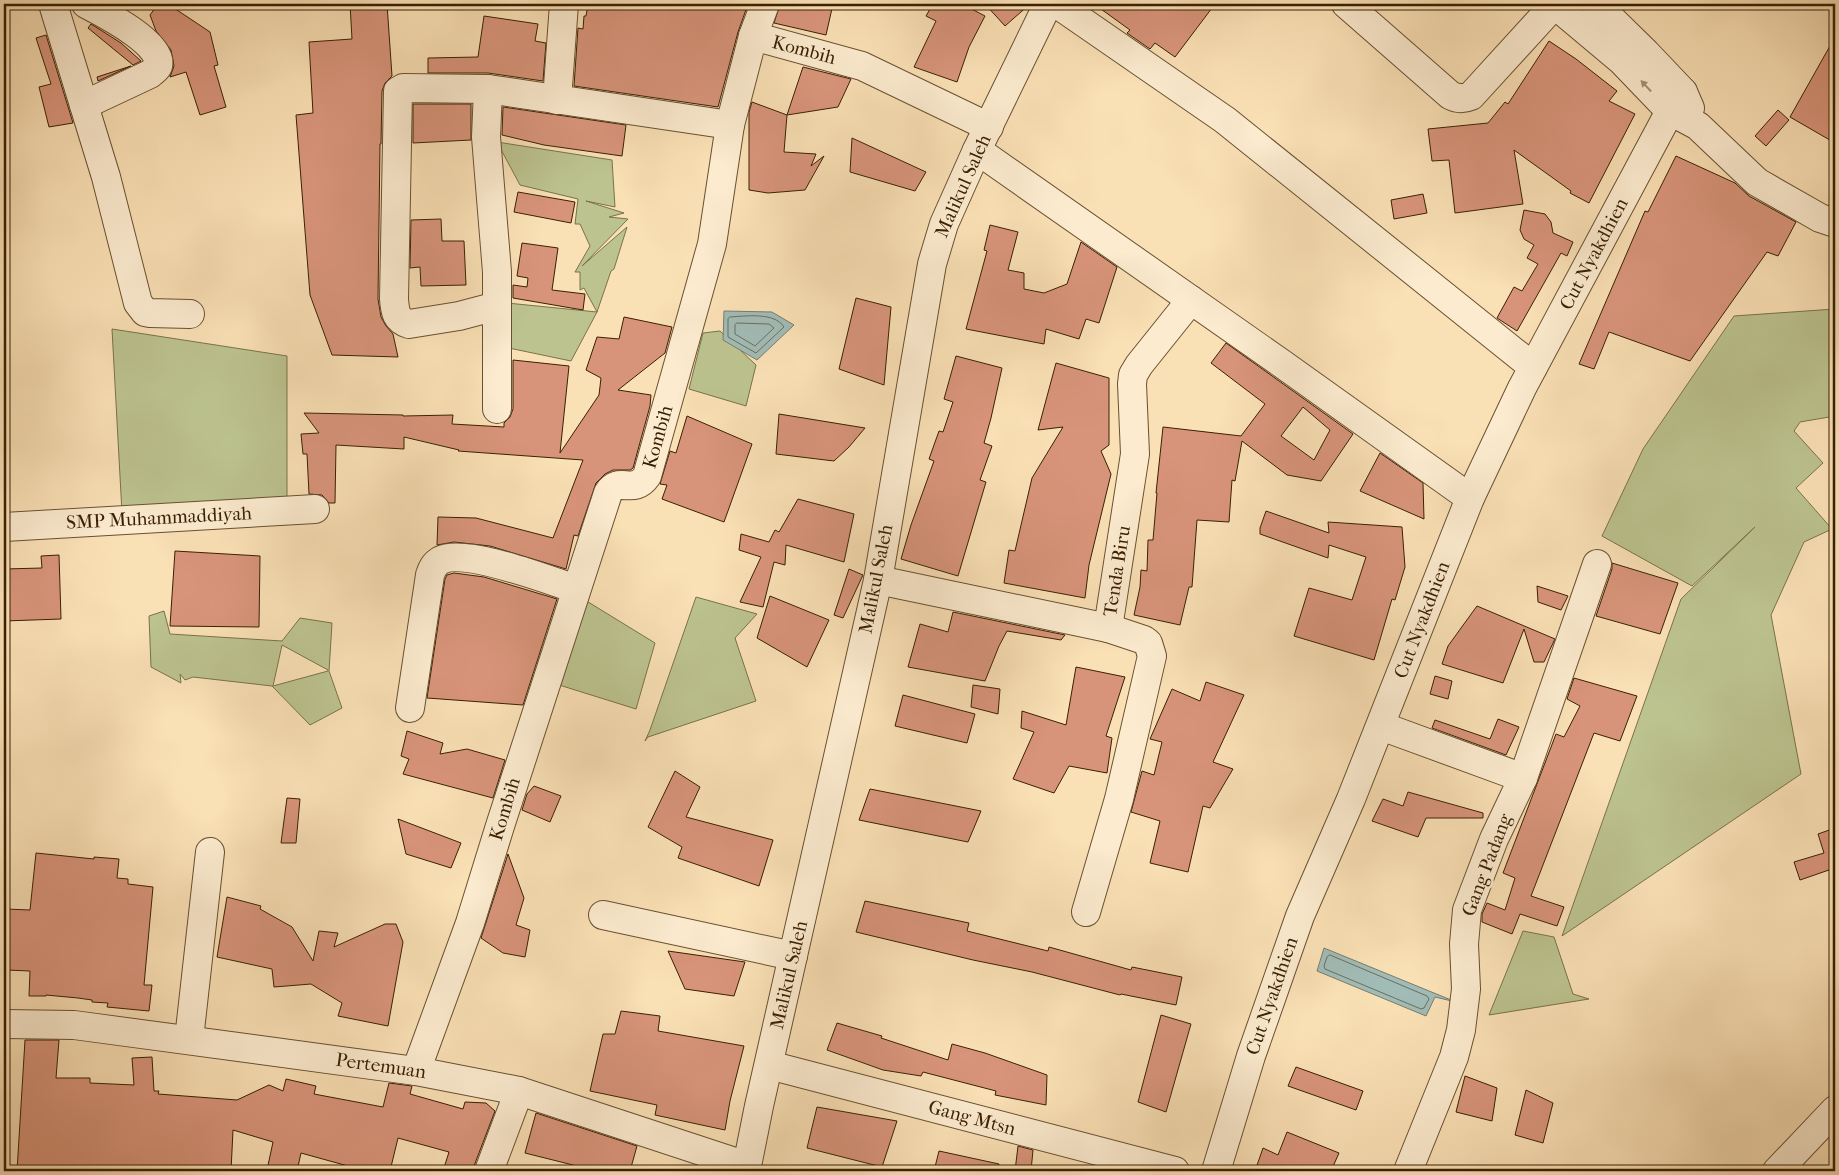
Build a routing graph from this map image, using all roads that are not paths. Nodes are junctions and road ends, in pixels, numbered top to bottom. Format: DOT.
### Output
graph roads {
  1 [pos="53,4"];
  2 [pos="86,4"];
  3 [pos="564,4"];
  4 [pos="765,4"];
  5 [pos="1048,4"];
  6 [pos="1057,4"];
  7 [pos="1346,4"];
  8 [pos="1554,4"];
  9 [pos="1596,4"];
  10 [pos="753,36"];
  11 [pos="488,89"];
  12 [pos="557,100"];
  13 [pos="1676,102"];
  14 [pos="84,105"];
  15 [pos="730,126"];
  16 [pos="983,138"];
  17 [pos="1835,223"];
  18 [pos="1191,300"];
  19 [pos="497,306"];
  20 [pos="190,314"];
  21 [pos="1533,367"];
  22 [pos="497,409"];
  23 [pos="1470,498"];
  24 [pos="315,509"];
  25 [pos="4,527"];
  26 [pos="1597,564"];
  27 [pos="878,580"];
  28 [pos="576,588"];
  29 [pos="1108,628"];
  30 [pos="410,708"];
  31 [pos="1381,726"];
  32 [pos="1523,778"];
  33 [pos="210,852"];
  34 [pos="1086,912"];
  35 [pos="603,915"];
  36 [pos="793,956"];
  37 [pos="4,1024"];
  38 [pos="189,1040"];
  39 [pos="769,1065"];
  40 [pos="416,1071"];
  41 [pos="519,1091"];
  42 [pos="1835,1110"];
  43 [pos="747,1169"];
  44 [pos="489,1171"];
  45 [pos="1175,1171"];
  46 [pos="1216,1171"];
  47 [pos="1408,1171"];
  48 [pos="1777,1171"];
  1 -- 14 [label="street"];
  2 -- 14 [label="street"];
  3 -- 12 [label="street"];
  4 -- 10 [label="street"];
  5 -- 16 [label="street, Malikul Saleh"];
  6 -- 21 [label="street"];
  7 -- 8 [label="street"];
  13 -- 8 [label="street, one-way"];
  9 -- 13 [label="street"];
  10 -- 15 [label="street, Kombih"];
  10 -- 16 [label="street, Kombih"];
  11 -- 12 [label="street"];
  11 -- 19 [label="street"];
  11 -- 19 [label="street"];
  12 -- 15 [label="street"];
  13 -- 17 [label="street"];
  13 -- 21 [label="street, Cut Nyakdhien"];
  14 -- 20 [label="street"];
  15 -- 28 [label="street, Kombih"];
  16 -- 18 [label="street, Kombih"];
  16 -- 27 [label="street, Malikul Saleh"];
  18 -- 23 [label="street, Kombih"];
  18 -- 29 [label="street, Tenda Biru"];
  19 -- 22 [label="street"];
  21 -- 23 [label="street, Cut Nyakdhien"];
  23 -- 31 [label="street, Cut Nyakdhien"];
  24 -- 25 [label="street, SMP Muhammaddiyah"];
  26 -- 32 [label="street, Gang Padang"];
  27 -- 29 [label="street, Tenda Biru"];
  27 -- 36 [label="street, Malikul Saleh"];
  28 -- 30 [label="street"];
  28 -- 40 [label="street, Kombih"];
  29 -- 34 [label="street"];
  31 -- 32 [label="street"];
  31 -- 46 [label="street, Cut Nyakdhien"];
  32 -- 47 [label="street, Gang Padang"];
  33 -- 38 [label="street"];
  35 -- 36 [label="street"];
  36 -- 39 [label="street, Malikul Saleh"];
  37 -- 38 [label="street, Pertemuan"];
  38 -- 40 [label="street, Pertemuan"];
  39 -- 43 [label="street, Malikul Saleh"];
  39 -- 45 [label="street, Gang Mtsn"];
  40 -- 41 [label="street, Pertemuan"];
  41 -- 43 [label="street, Pertemuan"];
  41 -- 44 [label="street"];
  42 -- 48 [label="street"];
}
